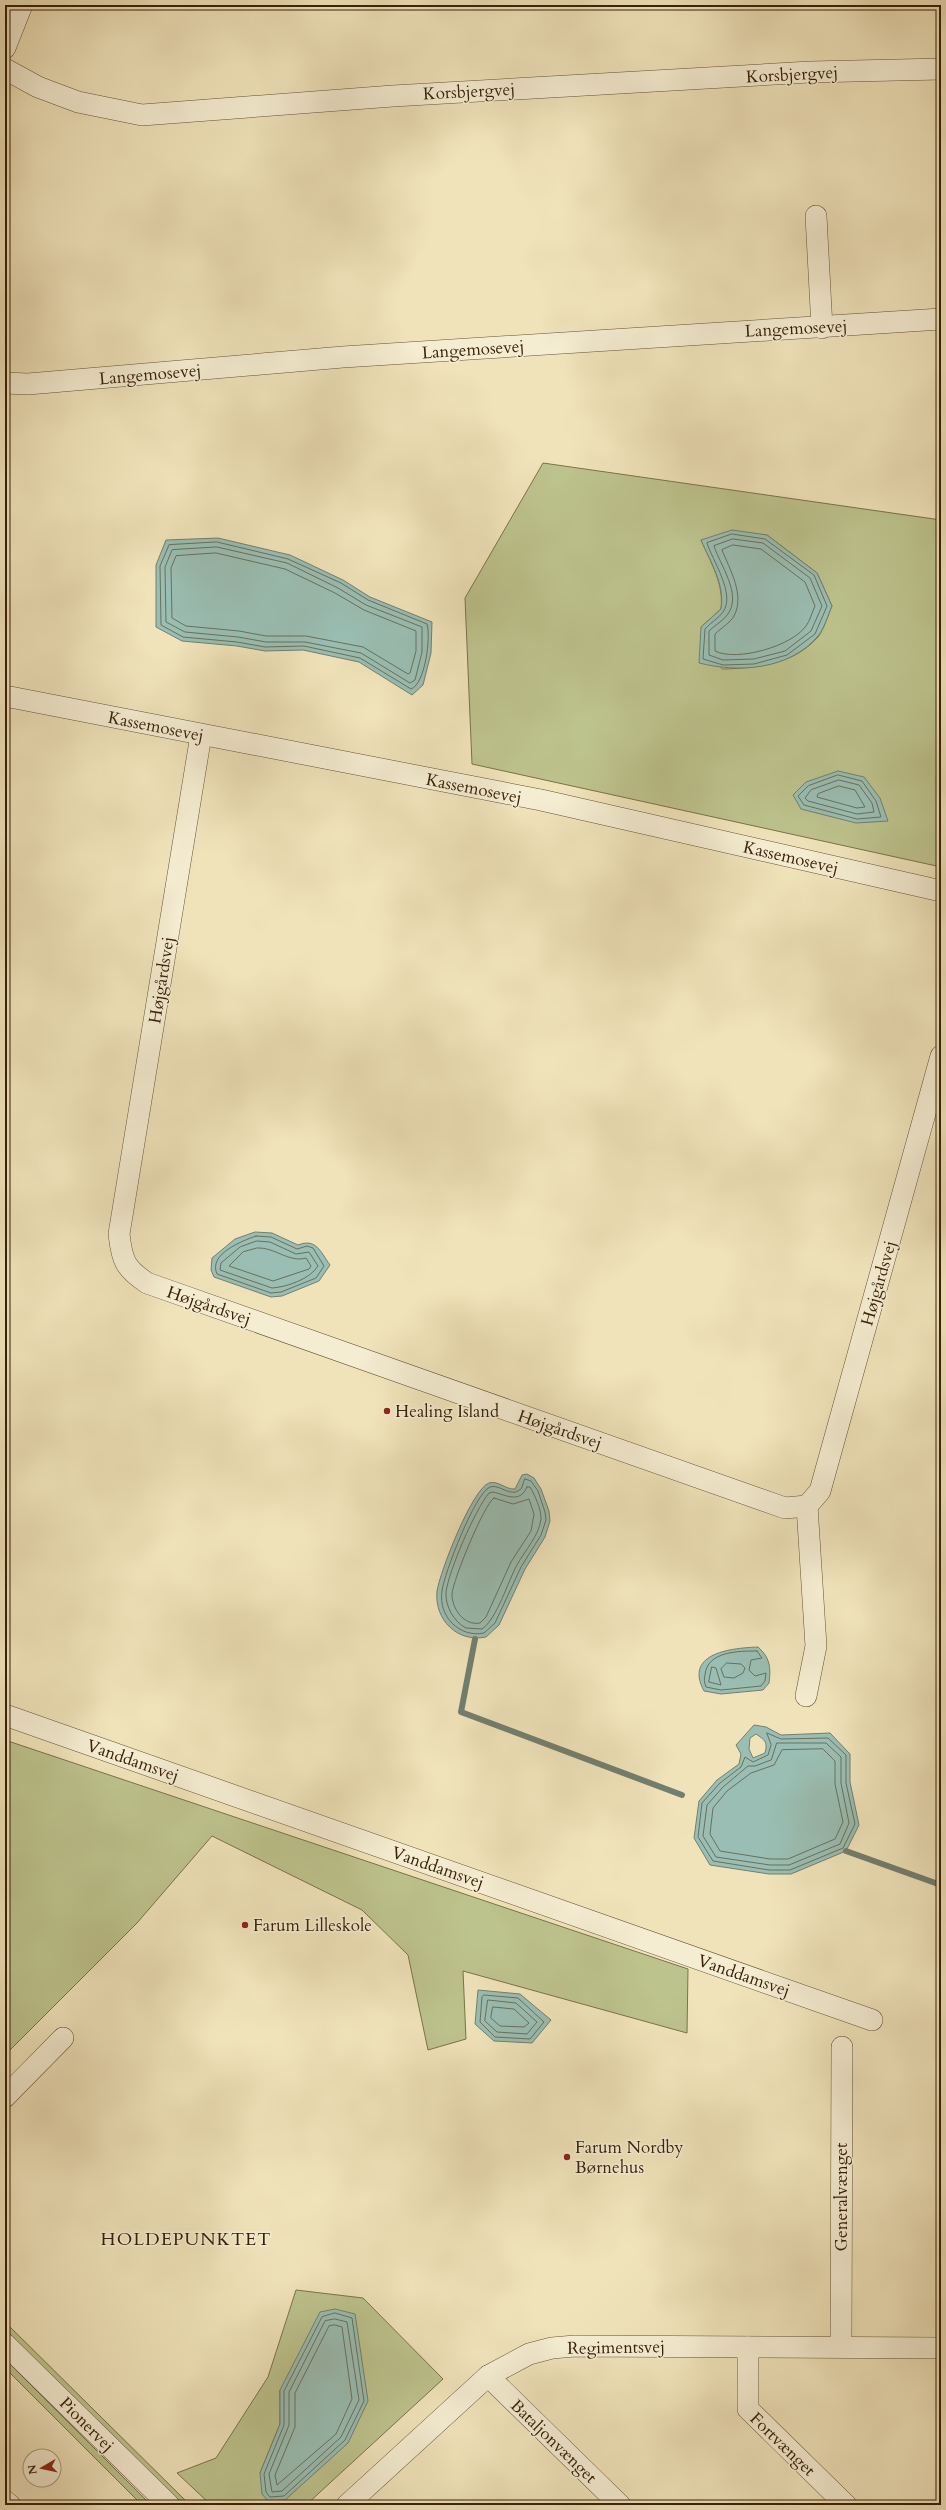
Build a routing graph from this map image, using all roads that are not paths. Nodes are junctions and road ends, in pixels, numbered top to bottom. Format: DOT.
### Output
graph roads {
  1 [pos="22,5"];
  2 [pos="5,48"];
  3 [pos="5,69"];
  4 [pos="941,69"];
  5 [pos="816,216"];
  6 [pos="941,318"];
  7 [pos="822,328"];
  8 [pos="5,383"];
  9 [pos="5,696"];
  10 [pos="202,735"];
  11 [pos="941,891"];
  12 [pos="941,1056"];
  13 [pos="806,1506"];
  14 [pos="806,1696"];
  15 [pos="5,1715"];
  16 [pos="872,2020"];
  17 [pos="63,2038"];
  18 [pos="842,2047"];
  19 [pos="5,2098"];
  20 [pos="5,2344"];
  21 [pos="748,2347"];
  22 [pos="841,2347"];
  23 [pos="941,2348"];
  24 [pos="488,2376"];
  25 [pos="5,2501"];
  26 [pos="352,2504"];
  27 [pos="10,2505"];
  28 [pos="169,2505"];
  29 [pos="620,2505"];
  30 [pos="846,2505"];
  1 -- 2 [label="street"];
  3 -- 4 [label="street, Korsbjergvej"];
  5 -- 7 [label="street"];
  6 -- 7 [label="street, Langemosevej"];
  7 -- 8 [label="street, Langemosevej"];
  9 -- 10 [label="street, Kassemosevej"];
  10 -- 11 [label="street, Kassemosevej"];
  10 -- 13 [label="street, Højgårdsvej"];
  12 -- 13 [label="street, Højgårdsvej"];
  13 -- 14 [label="street"];
  15 -- 16 [label="street, Vanddamsvej"];
  17 -- 19 [label="street"];
  18 -- 22 [label="street, Generalvænget"];
  20 -- 28 [label="street, Pionervej"];
  21 -- 22 [label="street, Regimentsvej"];
  21 -- 24 [label="street, Regimentsvej"];
  21 -- 30 [label="street, Fortvænget"];
  22 -- 23 [label="street, Regimentsvej"];
  24 -- 26 [label="street, Regimentsvej"];
  24 -- 29 [label="street, Bataljonvænget"];
  25 -- 27 [label="street"];
}
